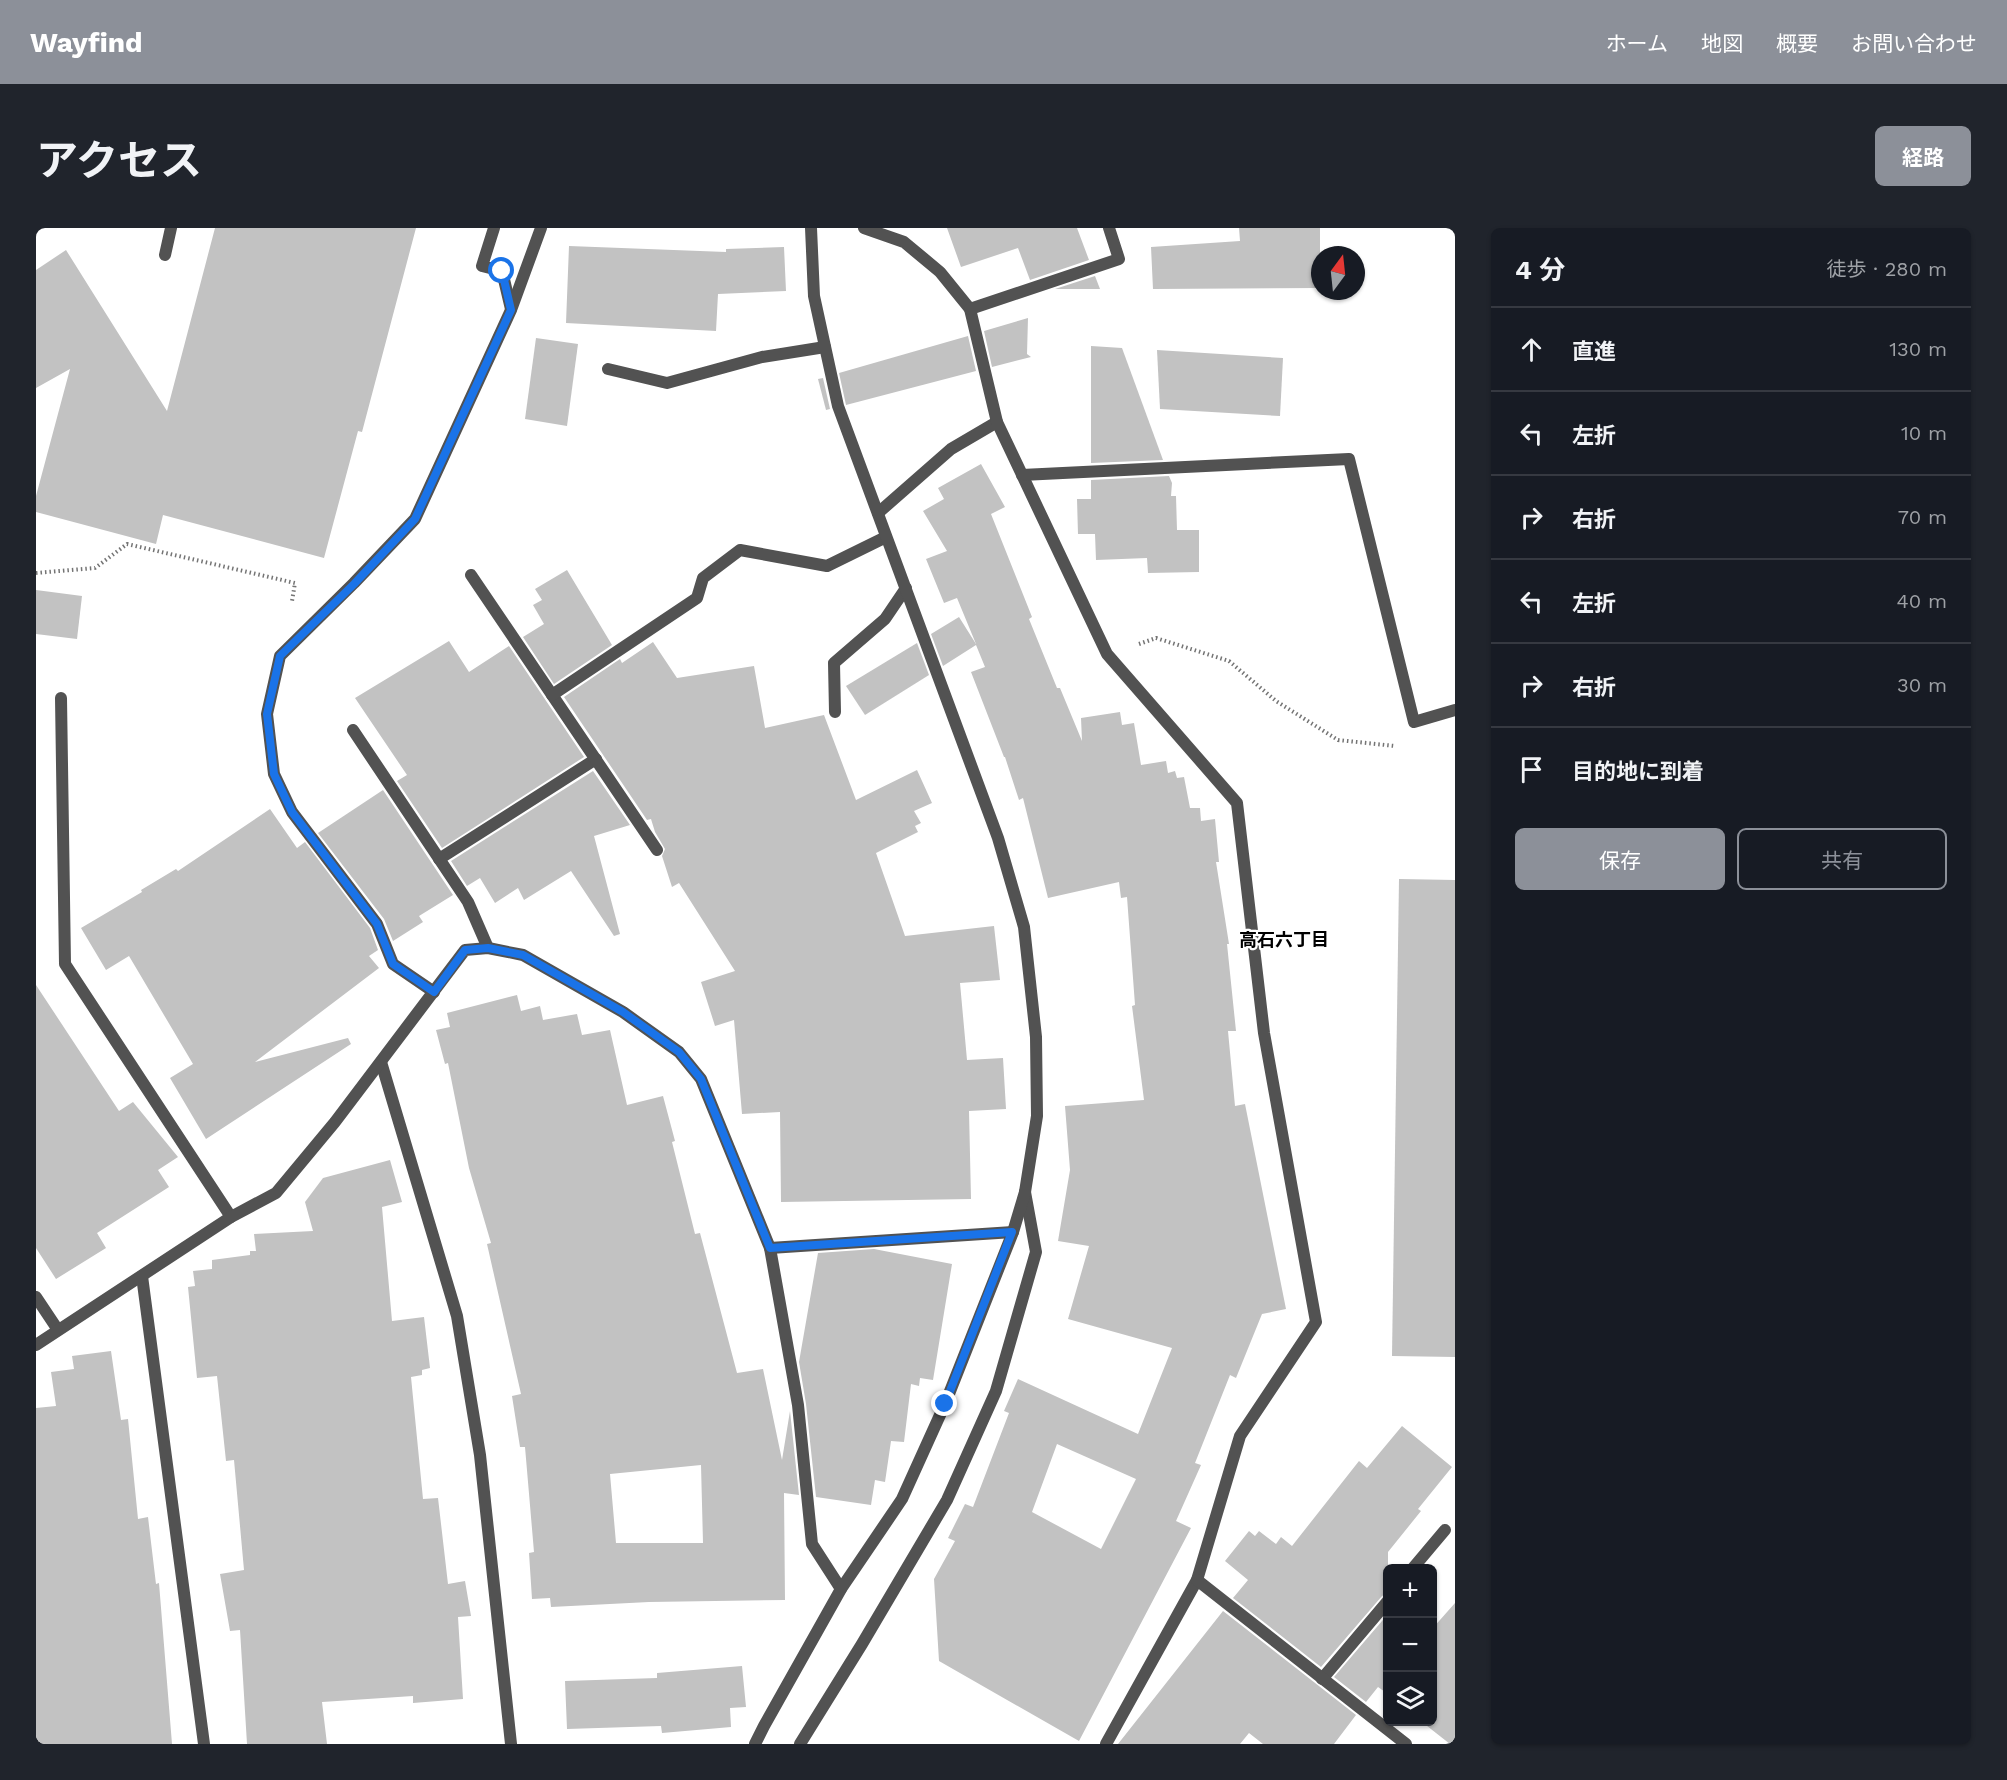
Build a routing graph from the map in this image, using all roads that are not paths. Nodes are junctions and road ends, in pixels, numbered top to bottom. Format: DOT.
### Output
graph roads {
  1 [pos="171,228"];
  2 [pos="494,228"];
  3 [pos="541,228"];
  4 [pos="811,228"];
  5 [pos="864,228"];
  6 [pos="1109,228"];
  7 [pos="165,255"];
  8 [pos="970,309"];
  9 [pos="511,310"];
  10 [pos="825,347"];
  11 [pos="608,369"];
  12 [pos="997,422"];
  13 [pos="1022,475"];
  14 [pos="878,513"];
  15 [pos="886,537"];
  16 [pos="471,575"];
  17 [pos="906,588"];
  18 [pos="552,695"];
  19 [pos="61,698"];
  20 [pos="1455,710"];
  21 [pos="835,712"];
  22 [pos="353,730"];
  23 [pos="596,759"];
  24 [pos="657,850"];
  25 [pos="439,859"];
  26 [pos="488,948"];
  27 [pos="434,992"];
  28 [pos="381,1062"];
  29 [pos="1025,1192"];
  30 [pos="231,1217"];
  31 [pos="1012,1232"];
  32 [pos="770,1248"];
  33 [pos="142,1276"];
  34 [pos="36,1297"];
  35 [pos="58,1330"];
  36 [pos="36,1345"];
  37 [pos="1444,1530"];
  38 [pos="1417,1564"];
  39 [pos="1197,1580"];
  40 [pos="841,1589"];
  41 [pos="1383,1606"];
  42 [pos="1322,1679"];
  43 [pos="204,1744"];
  44 [pos="510,1744"];
  45 [pos="755,1744"];
  46 [pos="800,1744"];
  47 [pos="1106,1744"];
  48 [pos="1406,1744"];
  1 -- 7 [label="street"];
  2 -- 9 [label="street"];
  3 -- 9 [label="street"];
  4 -- 10 [label="street"];
  5 -- 8 [label="street"];
  6 -- 8 [label="street"];
  8 -- 12 [label="street"];
  9 -- 27 [label="street"];
  10 -- 11 [label="street"];
  10 -- 14 [label="street"];
  12 -- 13 [label="street"];
  12 -- 14 [label="street"];
  13 -- 20 [label="street"];
  13 -- 39 [label="street"];
  14 -- 15 [label="street"];
  15 -- 17 [label="street"];
  15 -- 18 [label="street"];
  16 -- 18 [label="street"];
  17 -- 21 [label="street"];
  17 -- 29 [label="street"];
  18 -- 23 [label="street"];
  19 -- 30 [label="street"];
  22 -- 25 [label="street"];
  23 -- 24 [label="street"];
  23 -- 25 [label="street"];
  25 -- 26 [label="street"];
  26 -- 27 [label="street"];
  26 -- 32 [label="street"];
  27 -- 28 [label="street"];
  28 -- 30 [label="street"];
  28 -- 44 [label="street"];
  29 -- 31 [label="street"];
  29 -- 46 [label="street"];
  30 -- 33 [label="street"];
  31 -- 32 [label="street"];
  31 -- 40 [label="street"];
  32 -- 40 [label="street"];
  33 -- 35 [label="street"];
  33 -- 43 [label="street"];
  34 -- 35 [label="street"];
  35 -- 36 [label="street"];
  37 -- 38 [label="street"];
  39 -- 42 [label="street"];
  39 -- 47 [label="street"];
  40 -- 45 [label="street"];
  41 -- 42 [label="street"];
  42 -- 48 [label="street"];
}
